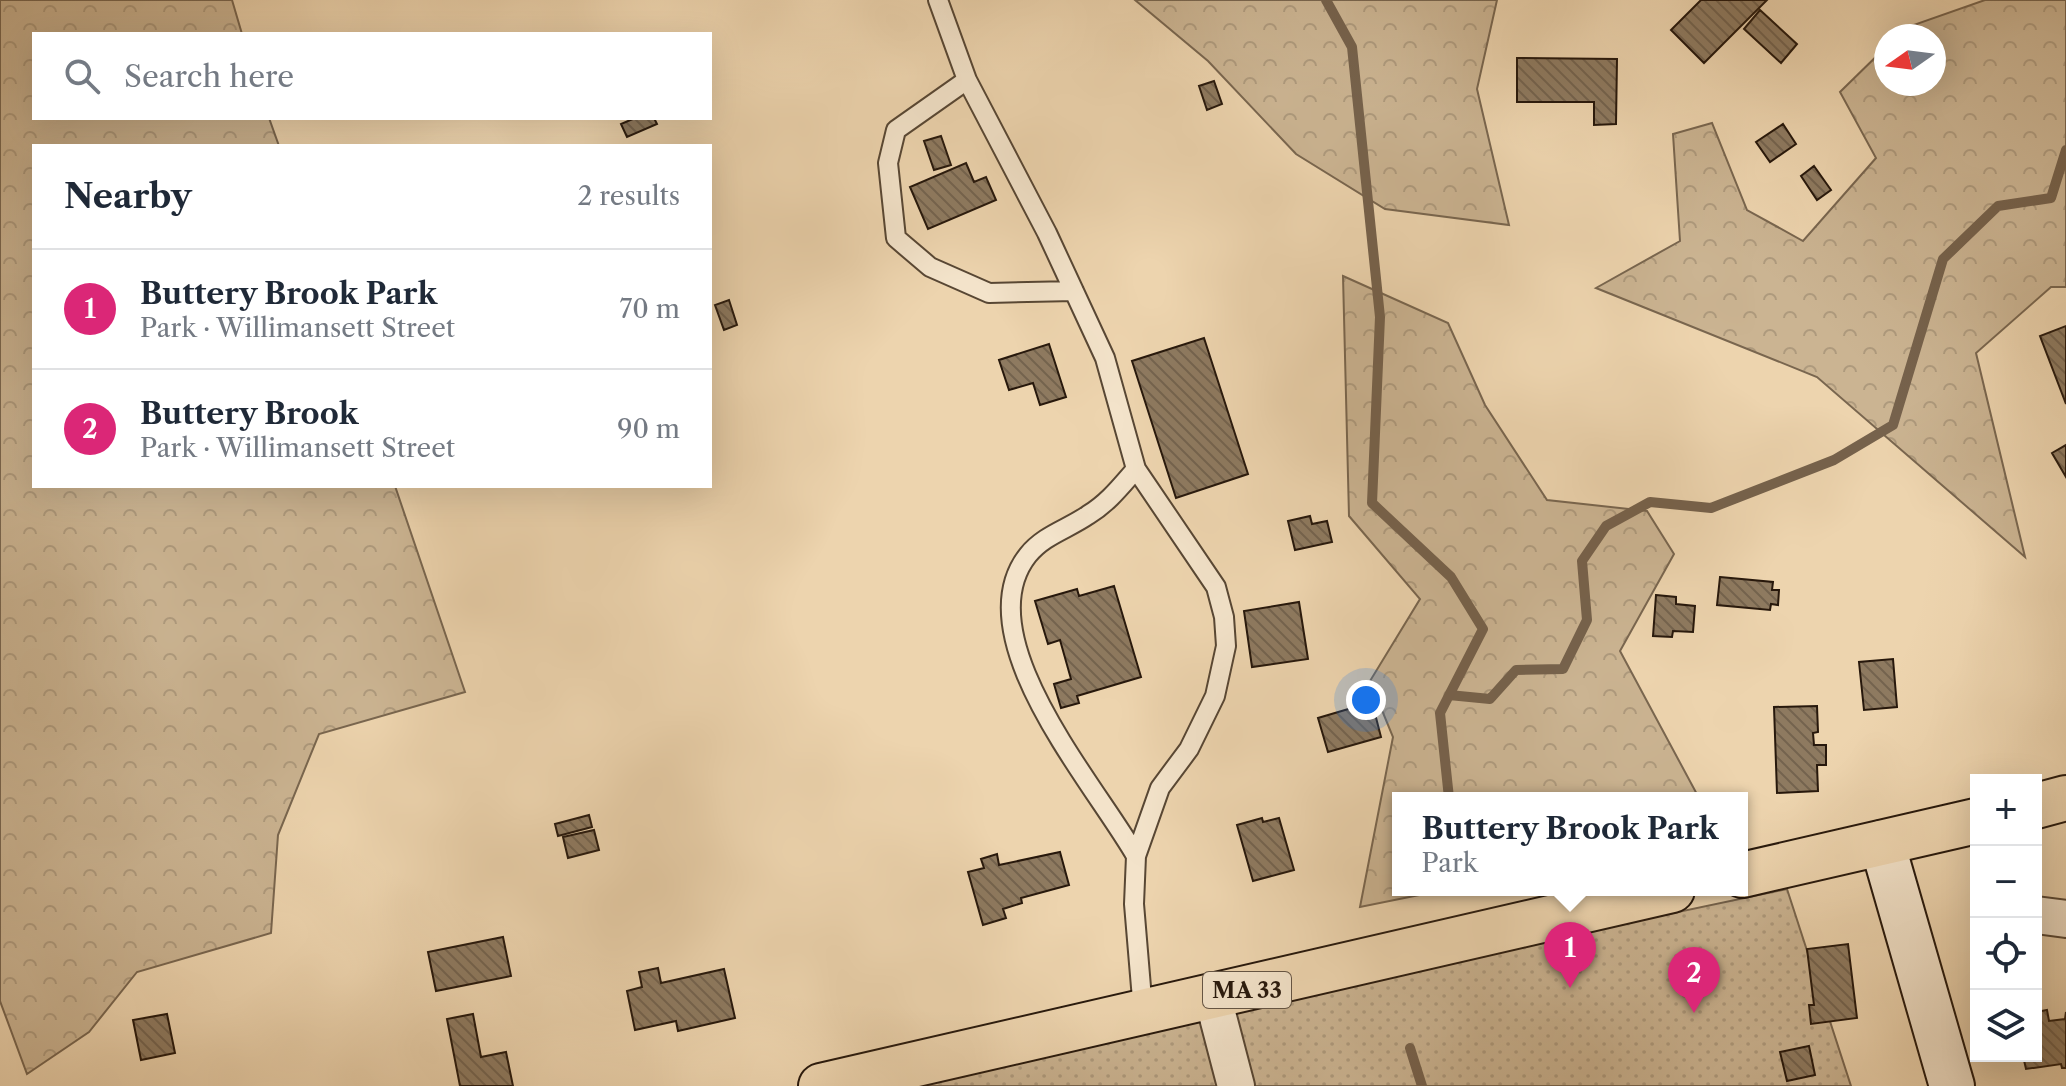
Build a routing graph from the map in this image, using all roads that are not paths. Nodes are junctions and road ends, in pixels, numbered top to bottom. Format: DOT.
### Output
graph roads {
  1 [pos="938,0"];
  2 [pos="967,80"];
  3 [pos="1074,291"];
  4 [pos="1136,469"];
  5 [pos="2066,798"];
  6 [pos="2042,804"];
  7 [pos="1970,822"];
  8 [pos="1882,843"];
  9 [pos="1136,856"];
  10 [pos="1748,874"];
  11 [pos="1646,896"];
  12 [pos="2042,916"];
  13 [pos="2066,919"];
  14 [pos="1213,998"];
  15 [pos="1143,1011"];
  16 [pos="821,1086"];
  17 [pos="1236,1086"];
  18 [pos="1952,1086"];
  1 -- 2 [label="lane"];
  2 -- 3 [label="lane"];
  2 -- 3 [label="lane"];
  3 -- 4 [label="lane"];
  4 -- 9 [label="lane"];
  4 -- 9 [label="lane"];
  5 -- 6 [label="main road"];
  7 -- 8 [label="main road"];
  8 -- 10 [label="main road"];
  8 -- 18 [label="street"];
  9 -- 15 [label="lane"];
  11 -- 14 [label="main road, MA 33"];
  12 -- 13 [label="street"];
  14 -- 15 [label="main road, MA 33"];
  14 -- 17 [label="street"];
  15 -- 16 [label="main road, MA 33"];
}
